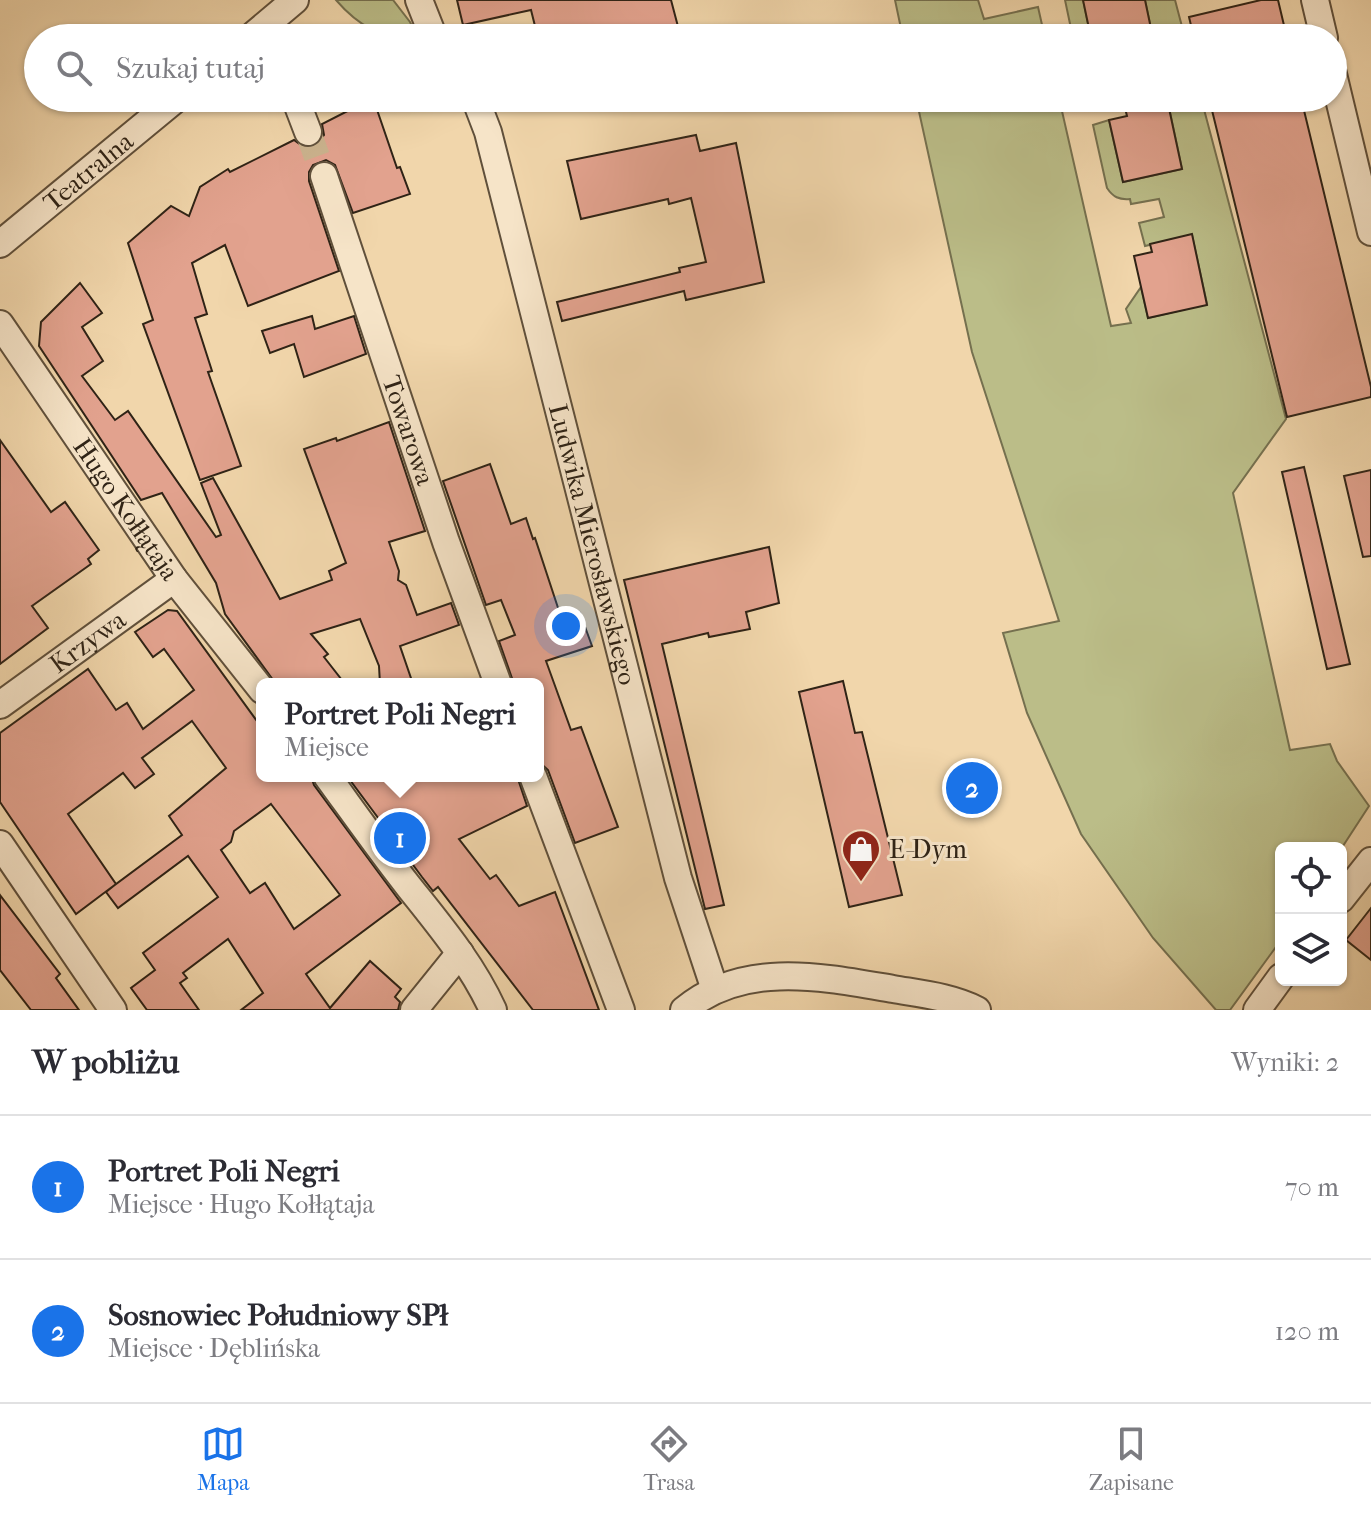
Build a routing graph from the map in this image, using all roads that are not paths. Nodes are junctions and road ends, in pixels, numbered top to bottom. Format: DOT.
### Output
graph roads {
  1 [pos="295,0"];
  2 [pos="1315,0"];
  3 [pos="418,2"];
  4 [pos="274,24"];
  5 [pos="428,24"];
  6 [pos="1321,24"];
  7 [pos="160,112"];
  8 [pos="300,112"];
  9 [pos="480,112"];
  10 [pos="1345,112"];
  11 [pos="308,132"];
  12 [pos="324,176"];
  13 [pos="1366,183"];
  14 [pos="1371,232"];
  15 [pos="0,244"];
  16 [pos="0,324"];
  17 [pos="174,579"];
  18 [pos="496,678"];
  19 [pos="256,682"];
  20 [pos="0,705"];
  21 [pos="331,782"];
  22 [pos="535,782"];
  23 [pos="0,844"];
  24 [pos="1371,861"];
  25 [pos="1347,891"];
  26 [pos="460,953"];
  27 [pos="1275,985"];
  28 [pos="715,990"];
  29 [pos="113,1010"];
  30 [pos="414,1010"];
  31 [pos="493,1010"];
  32 [pos="621,1010"];
  33 [pos="684,1010"];
  34 [pos="977,1010"];
  35 [pos="1257,1010"];
  1 -- 4 [label="street"];
  2 -- 6 [label="street"];
  3 -- 5 [label="street"];
  7 -- 15 [label="street, Teatralna"];
  8 -- 11 [label="street"];
  9 -- 28 [label="street, Ludwika Mierosławskiego"];
  10 -- 13 [label="street"];
  12 -- 18 [label="street, Towarowa"];
  13 -- 14 [label="street"];
  16 -- 17 [label="street, Hugo Kołłątaja"];
  17 -- 19 [label="street, Hugo Kołłątaja"];
  17 -- 20 [label="street, Krzywa"];
  21 -- 26 [label="street"];
  22 -- 32 [label="street"];
  23 -- 29 [label="street"];
  24 -- 25 [label="street"];
  26 -- 30 [label="street"];
  26 -- 31 [label="street"];
  27 -- 35 [label="street"];
  28 -- 33 [label="street"];
  28 -- 34 [label="street"];
}
